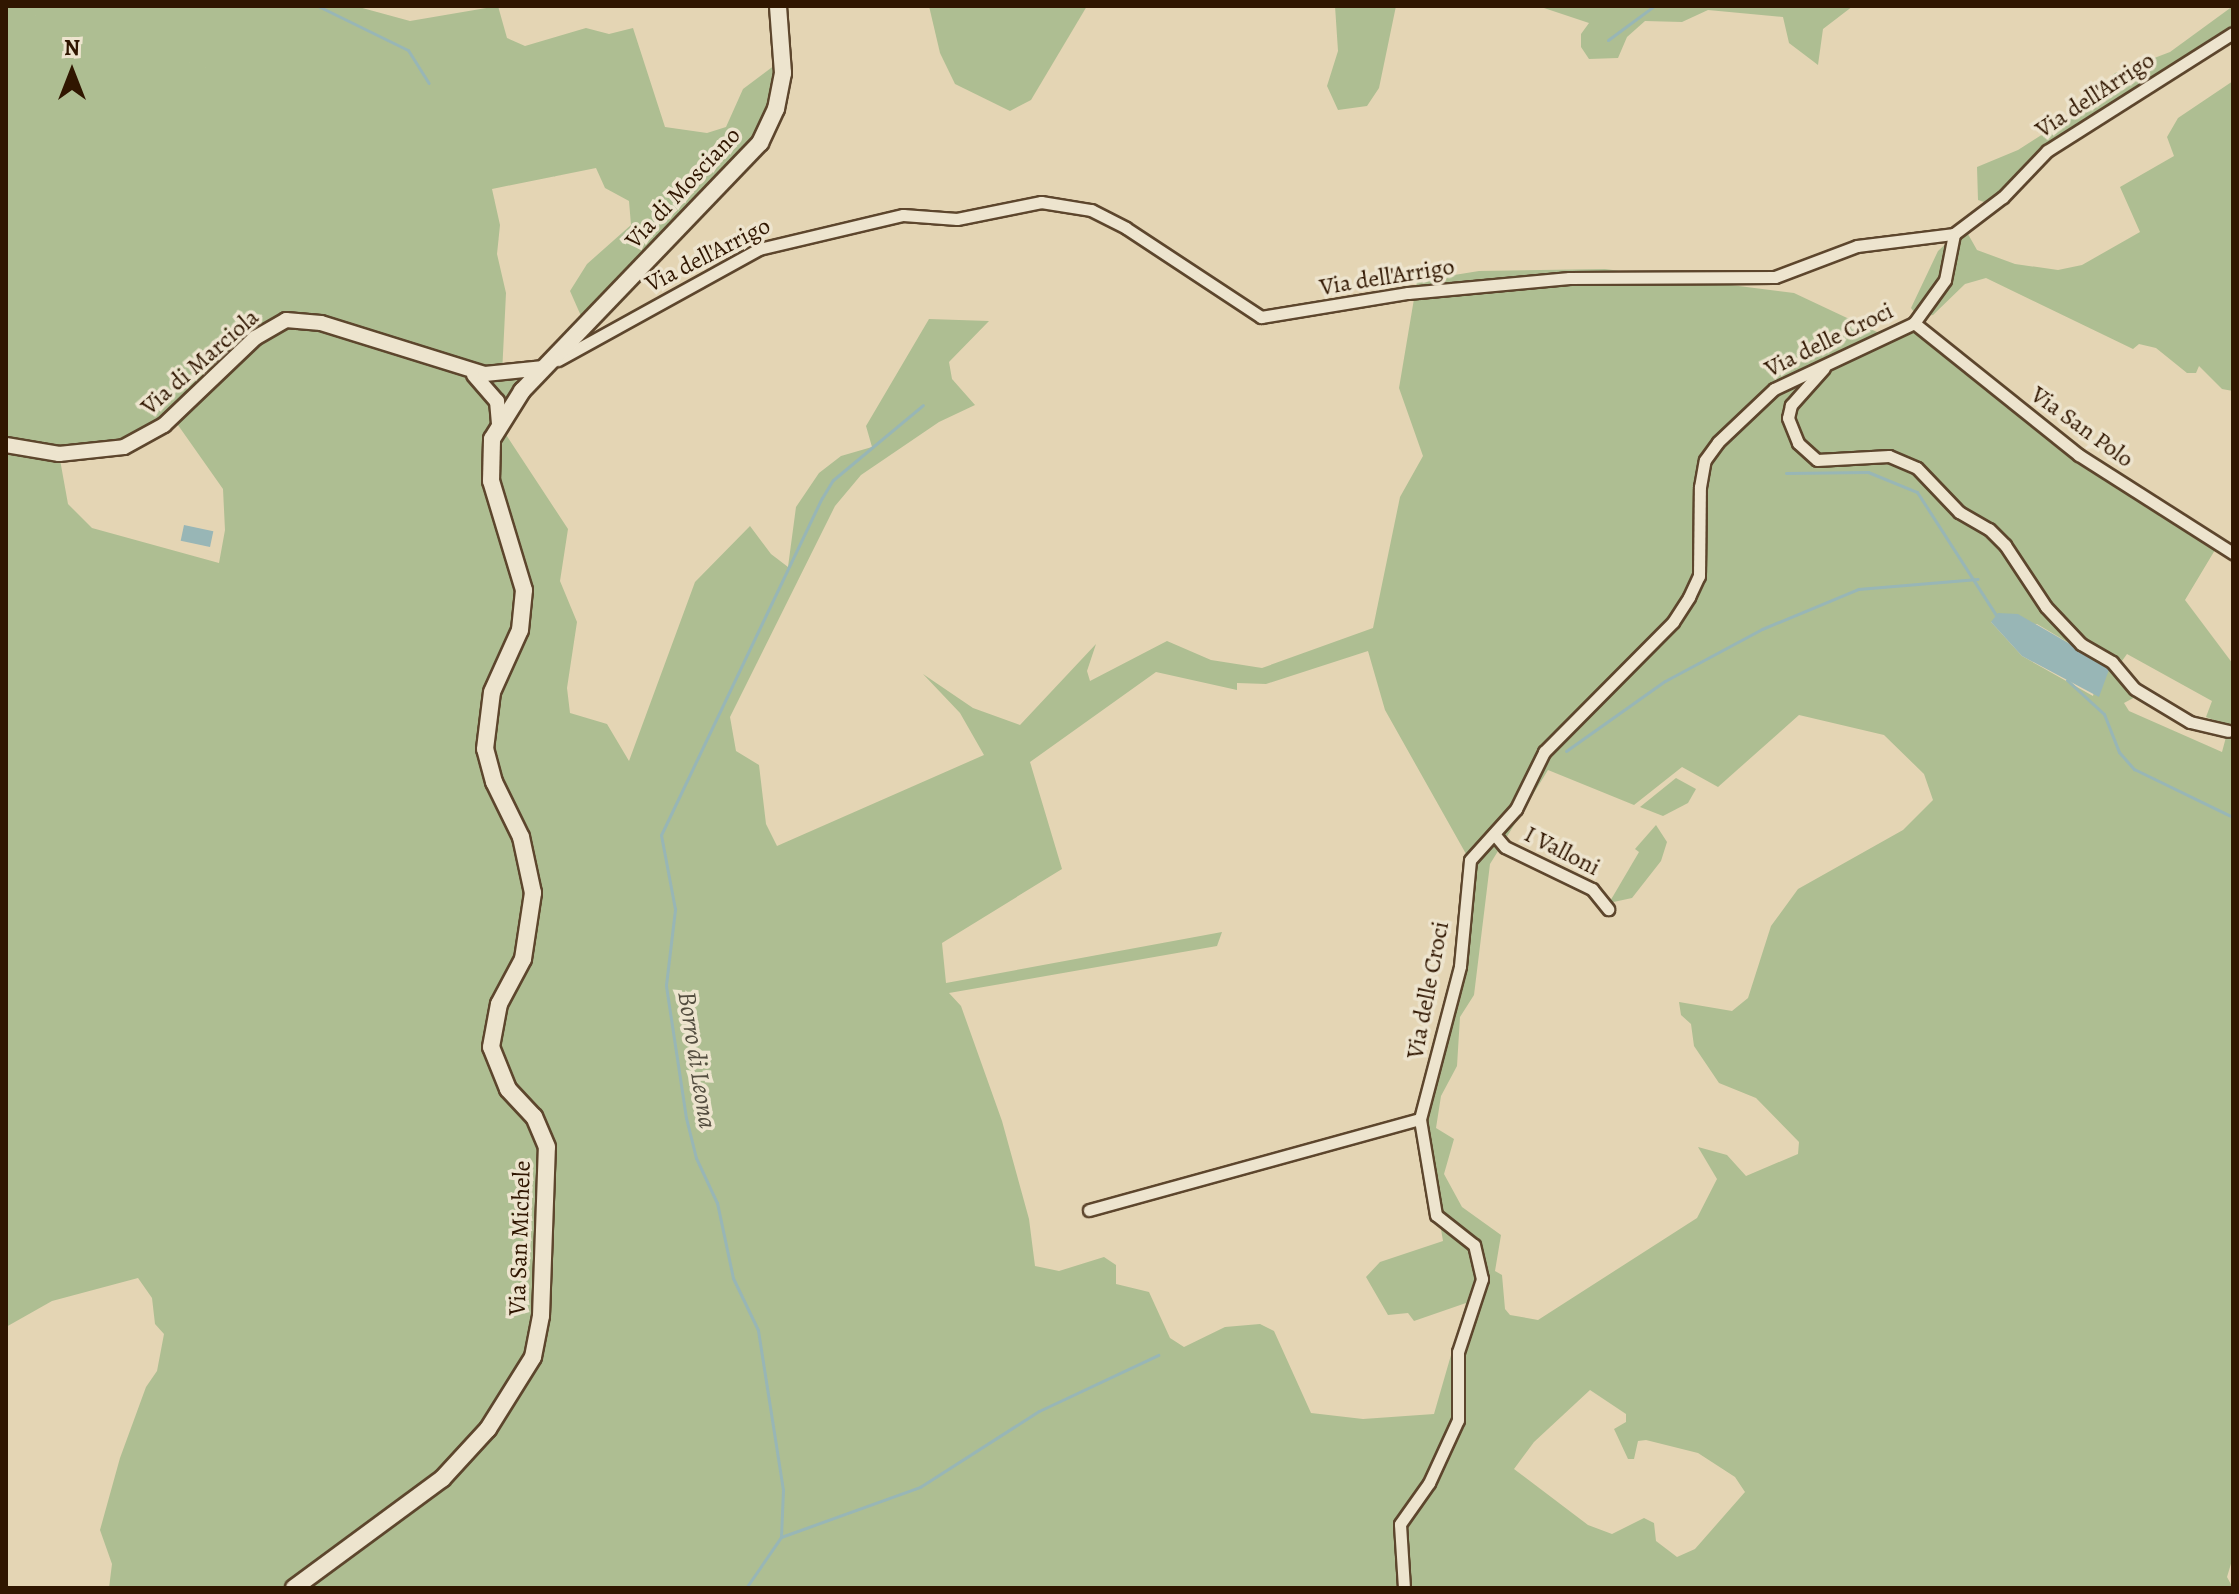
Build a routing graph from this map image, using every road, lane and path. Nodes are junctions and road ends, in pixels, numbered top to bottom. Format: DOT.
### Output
graph roads {
  1 [pos="778,6"];
  2 [pos="2233,33"];
  3 [pos="1954,234"];
  4 [pos="1914,323"];
  5 [pos="1828,365"];
  6 [pos="544,368"];
  7 [pos="466,371"];
  8 [pos="499,424"];
  9 [pos="6,445"];
  10 [pos="2233,553"];
  11 [pos="2228,731"];
  12 [pos="1494,834"];
  13 [pos="1608,909"];
  14 [pos="1420,1119"];
  15 [pos="1089,1210"];
  16 [pos="294,1588"];
  17 [pos="1404,1588"];
  1 -- 6 [label="main road, Via di Mosciano"];
  2 -- 3 [label="street, Via dell'Arrigo"];
  3 -- 4 [label="street, Via delle Croci"];
  3 -- 6 [label="street, Via dell'Arrigo"];
  4 -- 5 [label="street, Via delle Croci"];
  4 -- 10 [label="street, Via San Polo"];
  5 -- 11 [label="street"];
  5 -- 12 [label="street, Via delle Croci"];
  6 -- 7 [label="street, Via di Marciola"];
  6 -- 8 [label="main road, Via San Michele"];
  7 -- 8 [label="street, Via di Marciola"];
  7 -- 9 [label="street, Via di Marciola"];
  8 -- 16 [label="main road, Via San Michele"];
  12 -- 13 [label="street, I Valloni"];
  12 -- 14 [label="street, Via delle Croci"];
  14 -- 15 [label="street"];
  14 -- 17 [label="street, Via delle Croci"];
}
